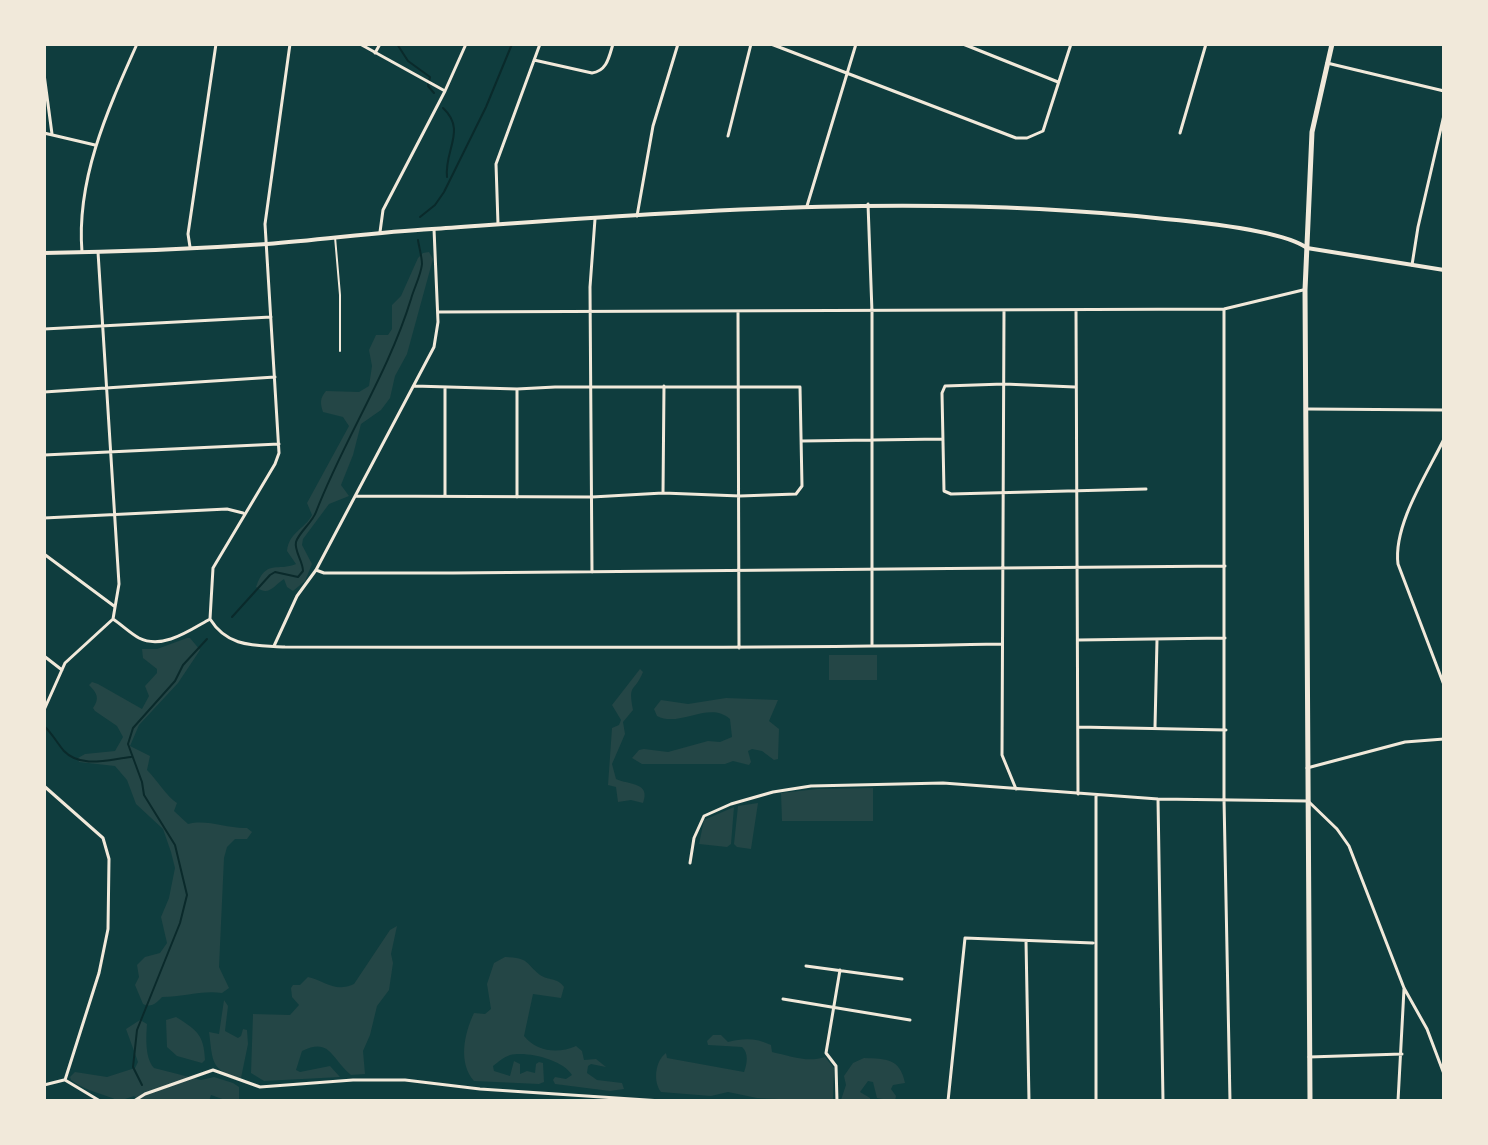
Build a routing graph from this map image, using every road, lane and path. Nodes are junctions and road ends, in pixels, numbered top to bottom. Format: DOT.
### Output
graph roads {
  1 [pos="137,44"];
  2 [pos="216,44"];
  3 [pos="290,44"];
  4 [pos="360,44"];
  5 [pos="380,44"];
  6 [pos="466,44"];
  7 [pos="540,44"];
  8 [pos="613,44"];
  9 [pos="678,44"];
  10 [pos="751,44"];
  11 [pos="771,44"];
  12 [pos="856,44"];
  13 [pos="963,44"];
  14 [pos="1071,44"];
  15 [pos="1206,44"];
  16 [pos="1332,44"];
  17 [pos="375,53"];
  18 [pos="534,60"];
  19 [pos="1327,63"];
  20 [pos="847,72"];
  21 [pos="44,74"];
  22 [pos="1058,82"];
  23 [pos="445,91"];
  24 [pos="1444,91"];
  25 [pos="1444,115"];
  26 [pos="44,133"];
  27 [pos="1180,133"];
  28 [pos="52,134"];
  29 [pos="728,136"];
  30 [pos="95,145"];
  31 [pos="868,204"];
  32 [pos="807,206"];
  33 [pos="637,216"];
  34 [pos="595,219"];
  35 [pos="498,226"];
  36 [pos="434,229"];
  37 [pos="380,233"];
  38 [pos="335,237"];
  39 [pos="267,244"];
  40 [pos="190,247"];
  41 [pos="1307,248"];
  42 [pos="82,252"];
  43 [pos="98,252"];
  44 [pos="44,253"];
  45 [pos="1412,265"];
  46 [pos="1444,270"];
  47 [pos="1305,290"];
  48 [pos="1224,309"];
  49 [pos="1004,311"];
  50 [pos="1076,311"];
  51 [pos="438,312"];
  52 [pos="738,312"];
  53 [pos="872,312"];
  54 [pos="591,313"];
  55 [pos="271,317"];
  56 [pos="103,327"];
  57 [pos="44,329"];
  58 [pos="340,351"];
  59 [pos="275,377"];
  60 [pos="1004,384"];
  61 [pos="414,386"];
  62 [pos="664,386"];
  63 [pos="591,387"];
  64 [pos="739,387"];
  65 [pos="1075,387"];
  66 [pos="445,388"];
  67 [pos="108,389"];
  68 [pos="517,389"];
  69 [pos="44,392"];
  70 [pos="1305,409"];
  71 [pos="1444,410"];
  72 [pos="943,439"];
  73 [pos="1444,439"];
  74 [pos="872,440"];
  75 [pos="802,441"];
  76 [pos="279,444"];
  77 [pos="111,452"];
  78 [pos="44,455"];
  79 [pos="1146,489"];
  80 [pos="1075,491"];
  81 [pos="1004,492"];
  82 [pos="663,493"];
  83 [pos="356,496"];
  84 [pos="445,496"];
  85 [pos="740,496"];
  86 [pos="517,497"];
  87 [pos="592,497"];
  88 [pos="245,513"];
  89 [pos="116,516"];
  90 [pos="44,518"];
  91 [pos="44,554"];
  92 [pos="1076,566"];
  93 [pos="1225,566"];
  94 [pos="1004,568"];
  95 [pos="739,569"];
  96 [pos="872,569"];
  97 [pos="316,570"];
  98 [pos="592,572"];
  99 [pos="114,606"];
  100 [pos="113,619"];
  101 [pos="210,619"];
  102 [pos="1225,638"];
  103 [pos="1078,640"];
  104 [pos="1157,640"];
  105 [pos="1002,644"];
  106 [pos="274,646"];
  107 [pos="872,646"];
  108 [pos="739,648"];
  109 [pos="44,656"];
  110 [pos="62,670"];
  111 [pos="1444,685"];
  112 [pos="44,710"];
  113 [pos="1078,727"];
  114 [pos="1155,727"];
  115 [pos="1226,730"];
  116 [pos="1444,739"];
  117 [pos="1306,769"];
  118 [pos="44,786"];
  119 [pos="1016,790"];
  120 [pos="1078,794"];
  121 [pos="1096,795"];
  122 [pos="1158,799"];
  123 [pos="1224,799"];
  124 [pos="1308,801"];
  125 [pos="690,863"];
  126 [pos="1026,941"];
  127 [pos="1094,943"];
  128 [pos="806,966"];
  129 [pos="840,970"];
  130 [pos="902,979"];
  131 [pos="1404,988"];
  132 [pos="783,999"];
  133 [pos="833,1006"];
  134 [pos="910,1020"];
  135 [pos="1402,1054"];
  136 [pos="1309,1057"];
  137 [pos="1444,1074"];
  138 [pos="65,1080"];
  139 [pos="44,1085"];
  140 [pos="632,1100"];
  141 [pos="100,1101"];
  142 [pos="134,1101"];
  143 [pos="662,1101"];
  144 [pos="837,1101"];
  145 [pos="948,1101"];
  146 [pos="1029,1101"];
  147 [pos="1096,1101"];
  148 [pos="1163,1101"];
  149 [pos="1230,1101"];
  150 [pos="1310,1101"];
  151 [pos="1398,1101"];
  1 -- 30 [label="street"];
  2 -- 40 [label="street"];
  3 -- 39 [label="street"];
  4 -- 17 [label="street"];
  5 -- 17 [label="street"];
  6 -- 23 [label="street"];
  7 -- 18 [label="street"];
  8 -- 18 [label="street"];
  9 -- 33 [label="street"];
  10 -- 29 [label="street"];
  11 -- 20 [label="street"];
  12 -- 20 [label="street"];
  13 -- 22 [label="street"];
  14 -- 22 [label="street"];
  15 -- 27 [label="street"];
  16 -- 19 [label="main road"];
  17 -- 23 [label="street"];
  18 -- 35 [label="street"];
  19 -- 24 [label="street"];
  19 -- 41 [label="main road"];
  20 -- 22 [label="street"];
  20 -- 32 [label="street"];
  21 -- 28 [label="street"];
  23 -- 37 [label="street"];
  25 -- 45 [label="street"];
  26 -- 28 [label="street"];
  28 -- 30 [label="street"];
  30 -- 42 [label="street"];
  31 -- 32 [label="street"];
  31 -- 41 [label="street"];
  31 -- 53 [label="street"];
  32 -- 33 [label="street"];
  33 -- 34 [label="street"];
  34 -- 35 [label="street"];
  34 -- 54 [label="street"];
  35 -- 36 [label="street"];
  36 -- 37 [label="street"];
  36 -- 51 [label="street"];
  37 -- 38 [label="street"];
  38 -- 39 [label="street"];
  38 -- 58 [label="lane"];
  39 -- 40 [label="street"];
  39 -- 55 [label="street"];
  40 -- 43 [label="street"];
  41 -- 45 [label="street"];
  41 -- 47 [label="main road"];
  42 -- 43 [label="street"];
  42 -- 44 [label="street"];
  43 -- 56 [label="street"];
  45 -- 46 [label="street"];
  47 -- 48 [label="street"];
  47 -- 70 [label="main road"];
  48 -- 50 [label="street"];
  48 -- 93 [label="street"];
  49 -- 50 [label="street"];
  49 -- 53 [label="street"];
  49 -- 60 [label="street"];
  50 -- 65 [label="street"];
  51 -- 54 [label="street"];
  51 -- 61 [label="street"];
  52 -- 53 [label="street"];
  52 -- 54 [label="street"];
  52 -- 64 [label="street"];
  53 -- 74 [label="street"];
  54 -- 63 [label="street"];
  55 -- 56 [label="street"];
  55 -- 59 [label="street"];
  56 -- 57 [label="street"];
  56 -- 67 [label="street"];
  59 -- 67 [label="street"];
  59 -- 76 [label="street"];
  60 -- 65 [label="street"];
  60 -- 72 [label="street"];
  60 -- 81 [label="street"];
  61 -- 66 [label="street"];
  61 -- 83 [label="street"];
  62 -- 63 [label="street"];
  62 -- 64 [label="street"];
  62 -- 82 [label="street"];
  63 -- 68 [label="street"];
  63 -- 87 [label="street"];
  64 -- 75 [label="street"];
  64 -- 85 [label="street"];
  65 -- 80 [label="street"];
  66 -- 68 [label="street"];
  66 -- 84 [label="street"];
  67 -- 69 [label="street"];
  67 -- 77 [label="street"];
  68 -- 86 [label="street"];
  70 -- 71 [label="street"];
  70 -- 117 [label="main road"];
  72 -- 74 [label="street"];
  72 -- 81 [label="street"];
  73 -- 111 [label="street"];
  74 -- 75 [label="street"];
  74 -- 96 [label="street"];
  75 -- 85 [label="street"];
  76 -- 77 [label="street"];
  76 -- 88 [label="street"];
  77 -- 78 [label="street"];
  77 -- 89 [label="street"];
  79 -- 80 [label="street"];
  80 -- 81 [label="street"];
  80 -- 92 [label="street"];
  81 -- 94 [label="street"];
  82 -- 85 [label="street"];
  82 -- 87 [label="street"];
  83 -- 84 [label="street"];
  83 -- 97 [label="street"];
  84 -- 86 [label="street"];
  85 -- 95 [label="street"];
  86 -- 87 [label="street"];
  87 -- 98 [label="street"];
  88 -- 89 [label="street"];
  88 -- 101 [label="street"];
  89 -- 90 [label="street"];
  89 -- 99 [label="street"];
  91 -- 99 [label="street"];
  92 -- 93 [label="street"];
  92 -- 94 [label="street"];
  92 -- 103 [label="street"];
  93 -- 102 [label="street"];
  94 -- 96 [label="street"];
  94 -- 105 [label="street"];
  95 -- 96 [label="street"];
  95 -- 98 [label="street"];
  95 -- 108 [label="street"];
  96 -- 107 [label="street"];
  97 -- 98 [label="street"];
  97 -- 106 [label="street"];
  99 -- 100 [label="street"];
  100 -- 101 [label="street"];
  100 -- 110 [label="street"];
  101 -- 106 [label="street"];
  102 -- 104 [label="street"];
  102 -- 115 [label="street"];
  103 -- 104 [label="street"];
  103 -- 113 [label="street"];
  104 -- 114 [label="street"];
  105 -- 107 [label="street"];
  105 -- 119 [label="street"];
  106 -- 108 [label="street"];
  107 -- 108 [label="street"];
  109 -- 110 [label="street"];
  110 -- 112 [label="street"];
  113 -- 114 [label="street"];
  113 -- 120 [label="street"];
  114 -- 115 [label="street"];
  115 -- 123 [label="street"];
  116 -- 117 [label="street"];
  117 -- 124 [label="main road"];
  118 -- 138 [label="street"];
  119 -- 120 [label="street"];
  119 -- 125 [label="street"];
  120 -- 121 [label="street"];
  121 -- 122 [label="street"];
  121 -- 127 [label="street"];
  122 -- 123 [label="street"];
  122 -- 148 [label="street"];
  123 -- 124 [label="street"];
  123 -- 149 [label="street"];
  124 -- 131 [label="street"];
  124 -- 136 [label="main road"];
  126 -- 127 [label="street"];
  126 -- 145 [label="street"];
  126 -- 146 [label="street"];
  127 -- 147 [label="street"];
  128 -- 129 [label="street"];
  129 -- 130 [label="street"];
  129 -- 133 [label="street"];
  131 -- 135 [label="street"];
  131 -- 137 [label="street"];
  132 -- 133 [label="street"];
  133 -- 134 [label="street"];
  133 -- 144 [label="street"];
  135 -- 136 [label="street"];
  135 -- 151 [label="street"];
  136 -- 150 [label="main road"];
  138 -- 139 [label="street"];
  138 -- 141 [label="street"];
  140 -- 142 [label="street"];
  140 -- 143 [label="street"];
}
